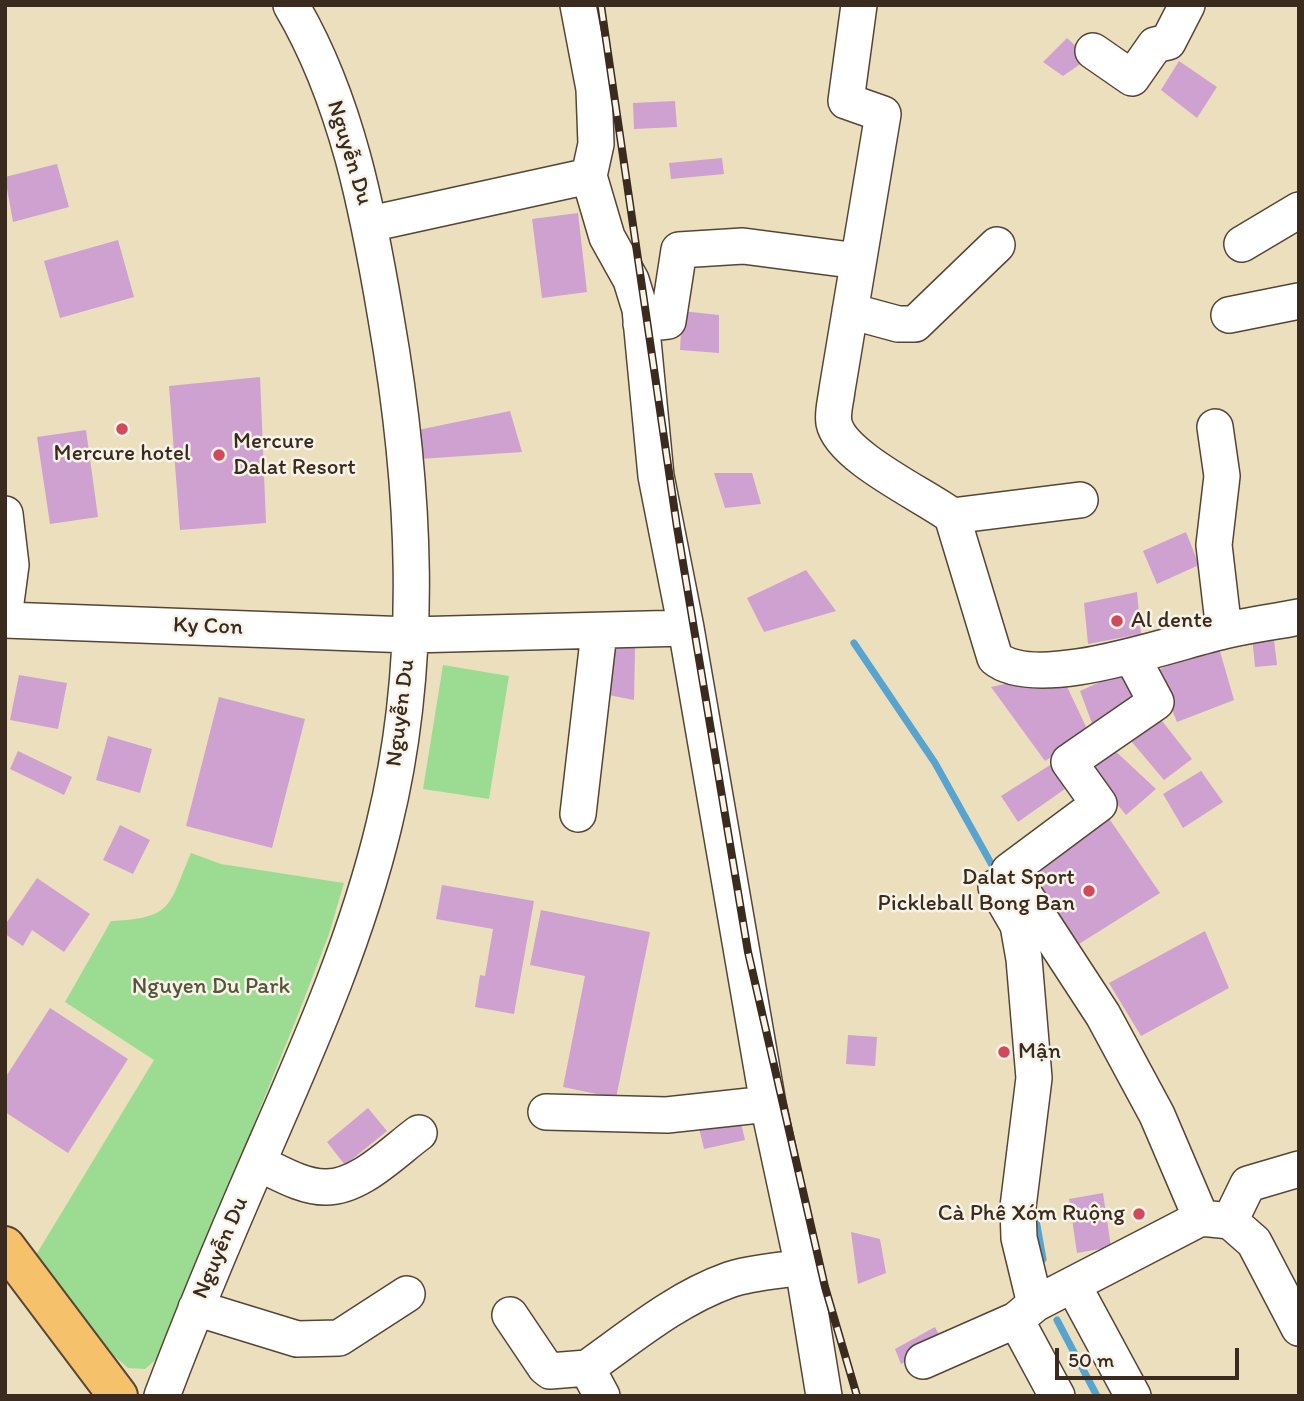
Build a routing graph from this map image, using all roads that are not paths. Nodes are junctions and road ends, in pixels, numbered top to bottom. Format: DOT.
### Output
graph roads {
  1 [pos="291,5"];
  2 [pos="578,5"];
  3 [pos="859,5"];
  4 [pos="1187,5"];
  5 [pos="1093,51"];
  6 [pos="589,176"];
  7 [pos="1299,211"];
  8 [pos="370,224"];
  9 [pos="1242,244"];
  10 [pos="997,245"];
  11 [pos="858,261"];
  12 [pos="1299,300"];
  13 [pos="849,310"];
  14 [pos="1229,315"];
  15 [pos="641,324"];
  16 [pos="1215,427"];
  17 [pos="1080,500"];
  18 [pos="5,514"];
  19 [pos="952,516"];
  20 [pos="5,610"];
  21 [pos="1299,617"];
  22 [pos="5,620"];
  23 [pos="686,628"];
  24 [pos="1224,631"];
  25 [pos="599,632"];
  26 [pos="410,635"];
  27 [pos="1132,657"];
  28 [pos="578,814"];
  29 [pos="1003,875"];
  30 [pos="768,1104"];
  31 [pos="546,1112"];
  32 [pos="419,1133"];
  33 [pos="258,1163"];
  34 [pos="1299,1169"];
  35 [pos="1215,1219"];
  36 [pos="5,1246"];
  37 [pos="803,1267"];
  38 [pos="1073,1286"];
  39 [pos="407,1294"];
  40 [pos="195,1308"];
  41 [pos="1026,1312"];
  42 [pos="510,1315"];
  43 [pos="1299,1328"];
  44 [pos="923,1361"];
  45 [pos="595,1382"];
  46 [pos="118,1396"];
  47 [pos="162,1396"];
  48 [pos="824,1396"];
  49 [pos="1057,1396"];
  50 [pos="1133,1396"];
  1 -- 8 [label="street, Nguyễn Du"];
  2 -- 6 [label="street"];
  3 -- 11 [label="street"];
  4 -- 5 [label="street"];
  6 -- 8 [label="street"];
  6 -- 15 [label="street"];
  7 -- 9 [label="street"];
  8 -- 26 [label="street, Nguyễn Du"];
  10 -- 13 [label="street"];
  11 -- 13 [label="street"];
  11 -- 15 [label="street"];
  12 -- 14 [label="street"];
  13 -- 19 [label="street"];
  15 -- 23 [label="street"];
  16 -- 24 [label="street"];
  17 -- 19 [label="street"];
  18 -- 20 [label="street"];
  19 -- 27 [label="street"];
  21 -- 24 [label="street"];
  22 -- 26 [label="street, Ky Con"];
  23 -- 25 [label="street, Ky Con"];
  23 -- 30 [label="street"];
  24 -- 27 [label="street"];
  25 -- 26 [label="street, Ky Con"];
  25 -- 28 [label="street"];
  26 -- 33 [label="street, Nguyễn Du"];
  27 -- 29 [label="street"];
  29 -- 35 [label="street"];
  29 -- 41 [label="street"];
  30 -- 31 [label="street"];
  30 -- 37 [label="street"];
  32 -- 33 [label="street"];
  33 -- 40 [label="street, Nguyễn Du"];
  34 -- 35 [label="street"];
  35 -- 38 [label="street"];
  35 -- 43 [label="street"];
  36 -- 46 [label="main road"];
  37 -- 45 [label="street"];
  37 -- 48 [label="street"];
  38 -- 41 [label="street"];
  38 -- 50 [label="street"];
  39 -- 40 [label="street"];
  40 -- 47 [label="street, Nguyễn Du"];
  41 -- 44 [label="street"];
  41 -- 49 [label="street"];
  42 -- 45 [label="street"];
}
